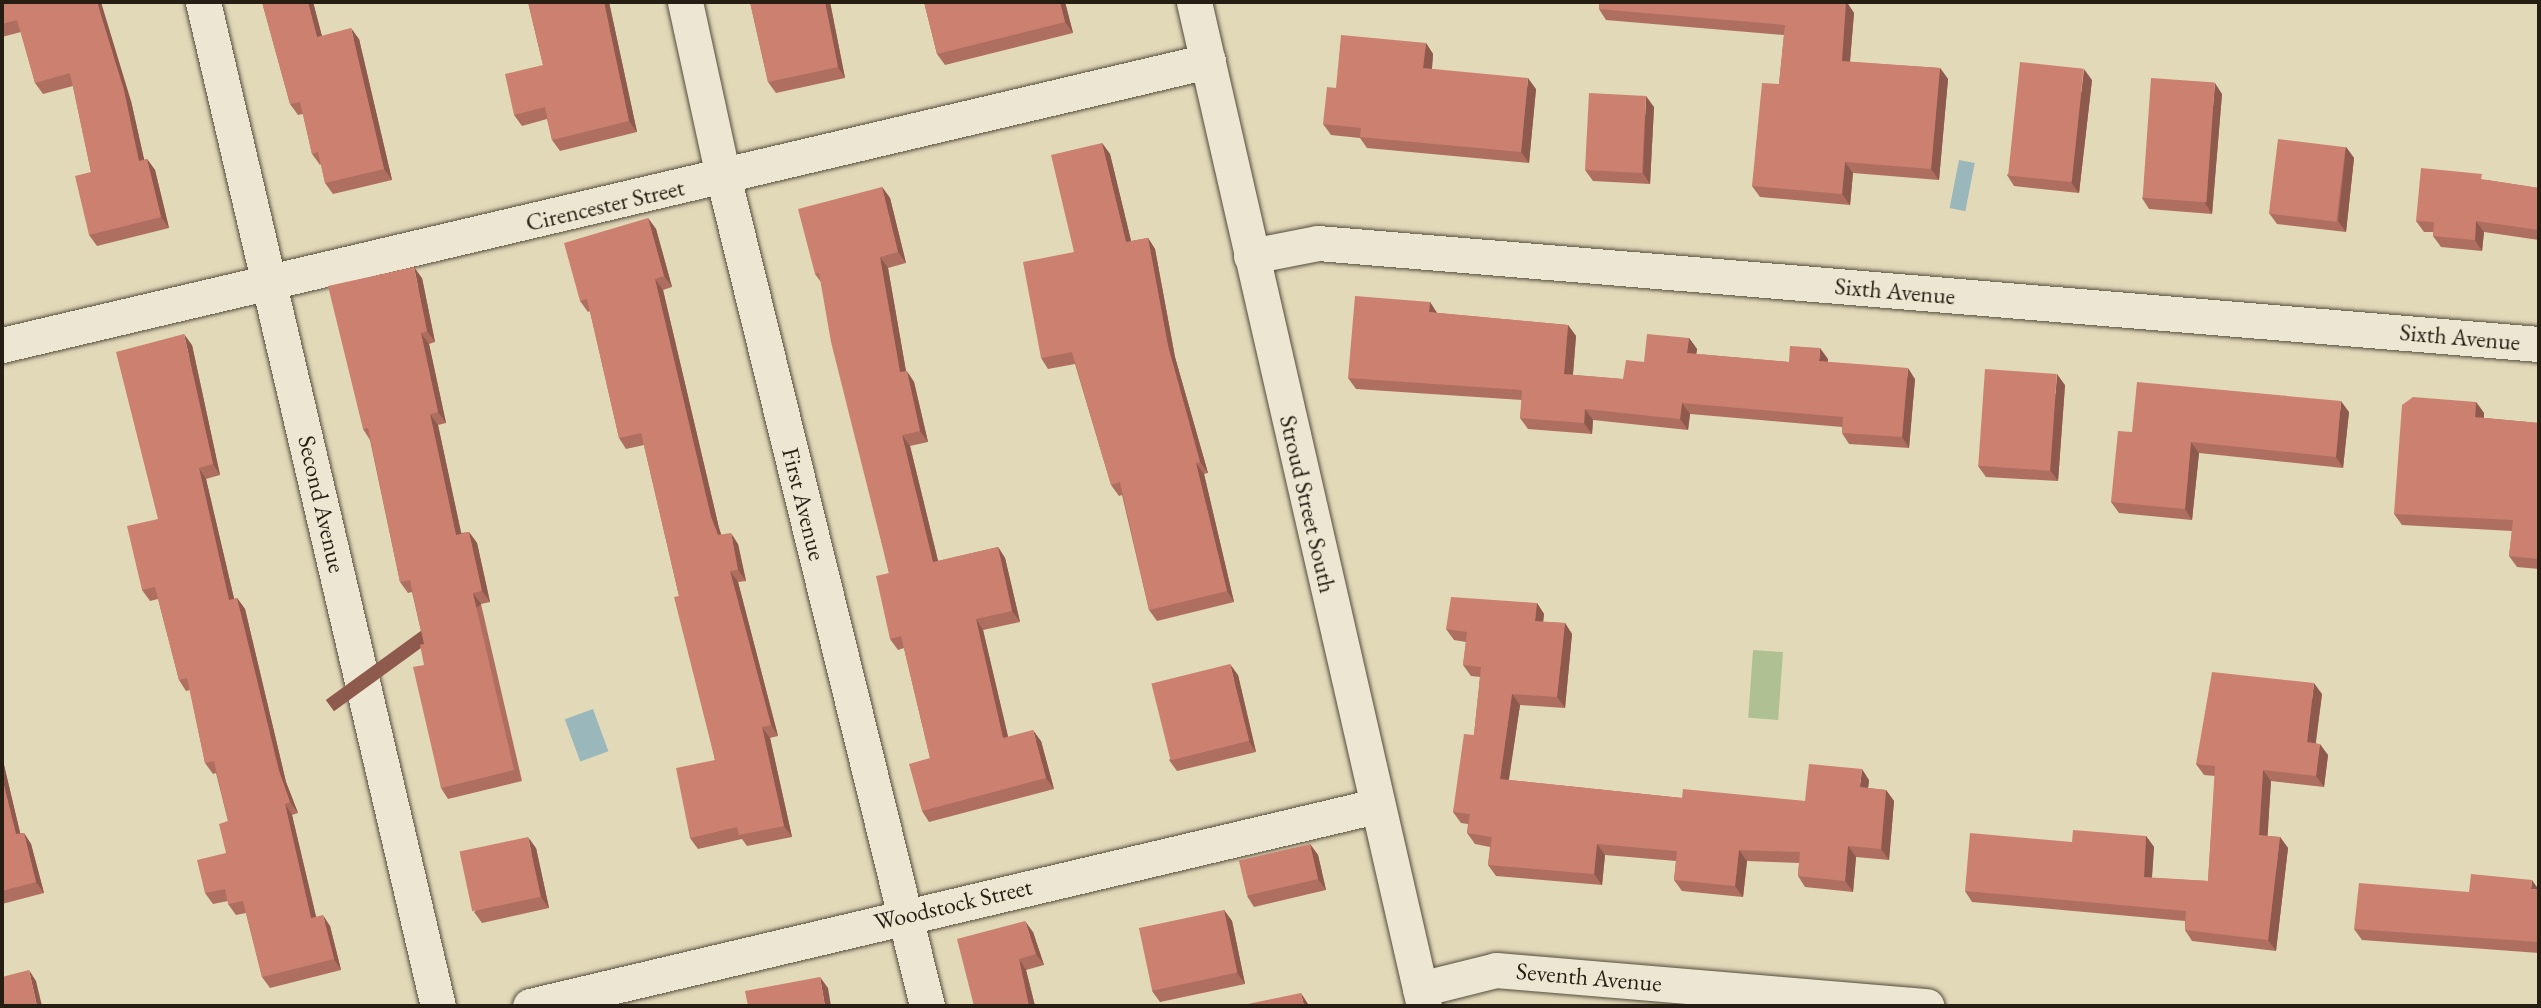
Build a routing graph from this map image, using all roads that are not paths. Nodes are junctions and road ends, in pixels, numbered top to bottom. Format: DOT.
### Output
graph roads {
  1 [pos="203,2"];
  2 [pos="685,2"];
  3 [pos="1194,2"];
  4 [pos="1208,61"];
  5 [pos="723,176"];
  6 [pos="1251,256"];
  7 [pos="271,285"];
  8 [pos="2539,344"];
  9 [pos="2,345"];
  10 [pos="1376,806"];
  11 [pos="905,915"];
  12 [pos="1422,998"];
  13 [pos="438,1006"];
  14 [pos="530,1006"];
  15 [pos="927,1006"];
  16 [pos="1926,1006"];
  1 -- 7 [label="street, Second Avenue"];
  2 -- 5 [label="street, First Avenue"];
  3 -- 4 [label="street, Stroud Street South"];
  4 -- 5 [label="street, Cirencester Street"];
  4 -- 6 [label="street, Stroud Street South"];
  5 -- 7 [label="street, Cirencester Street"];
  5 -- 11 [label="street, First Avenue"];
  6 -- 8 [label="street, Sixth Avenue"];
  6 -- 10 [label="street, Stroud Street South"];
  7 -- 9 [label="street, Cirencester Street"];
  7 -- 13 [label="street, Second Avenue"];
  10 -- 11 [label="street, Woodstock Street"];
  10 -- 12 [label="street, Stroud Street South"];
  11 -- 14 [label="street, Woodstock Street"];
  11 -- 15 [label="street, First Avenue"];
  12 -- 16 [label="street, Seventh Avenue"];
}
